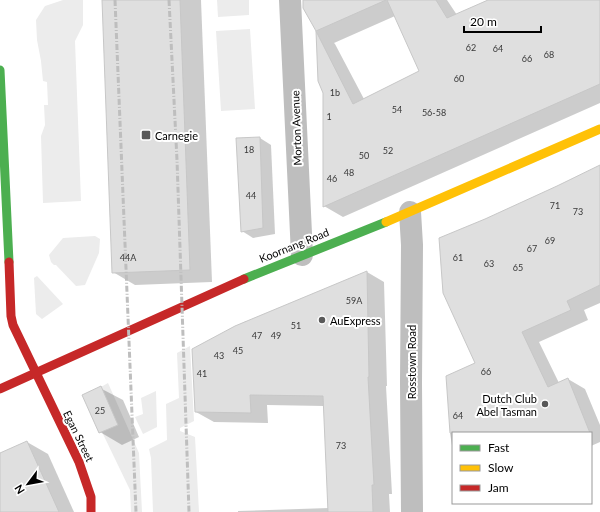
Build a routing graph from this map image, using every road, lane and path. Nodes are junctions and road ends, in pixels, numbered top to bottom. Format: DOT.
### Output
graph roads {
  1 [pos="290,0"];
  2 [pos="0,70"];
  3 [pos="600,129"];
  4 [pos="410,212"];
  5 [pos="302,255"];
  6 [pos="36,374"];
  7 [pos="0,389"];
  8 [pos="92,512"];
  9 [pos="412,512"];
  1 -- 5 [label="street, Morton Avenue"];
  2 -- 6 [label="street, Egan Street"];
  3 -- 4 [label="street, Koornang Road"];
  4 -- 5 [label="street, Koornang Road"];
  4 -- 9 [label="street, Rosstown Road"];
  5 -- 6 [label="street, Koornang Road"];
  6 -- 7 [label="street, Koornang Road"];
  6 -- 8 [label="street, Egan Street"];
}
